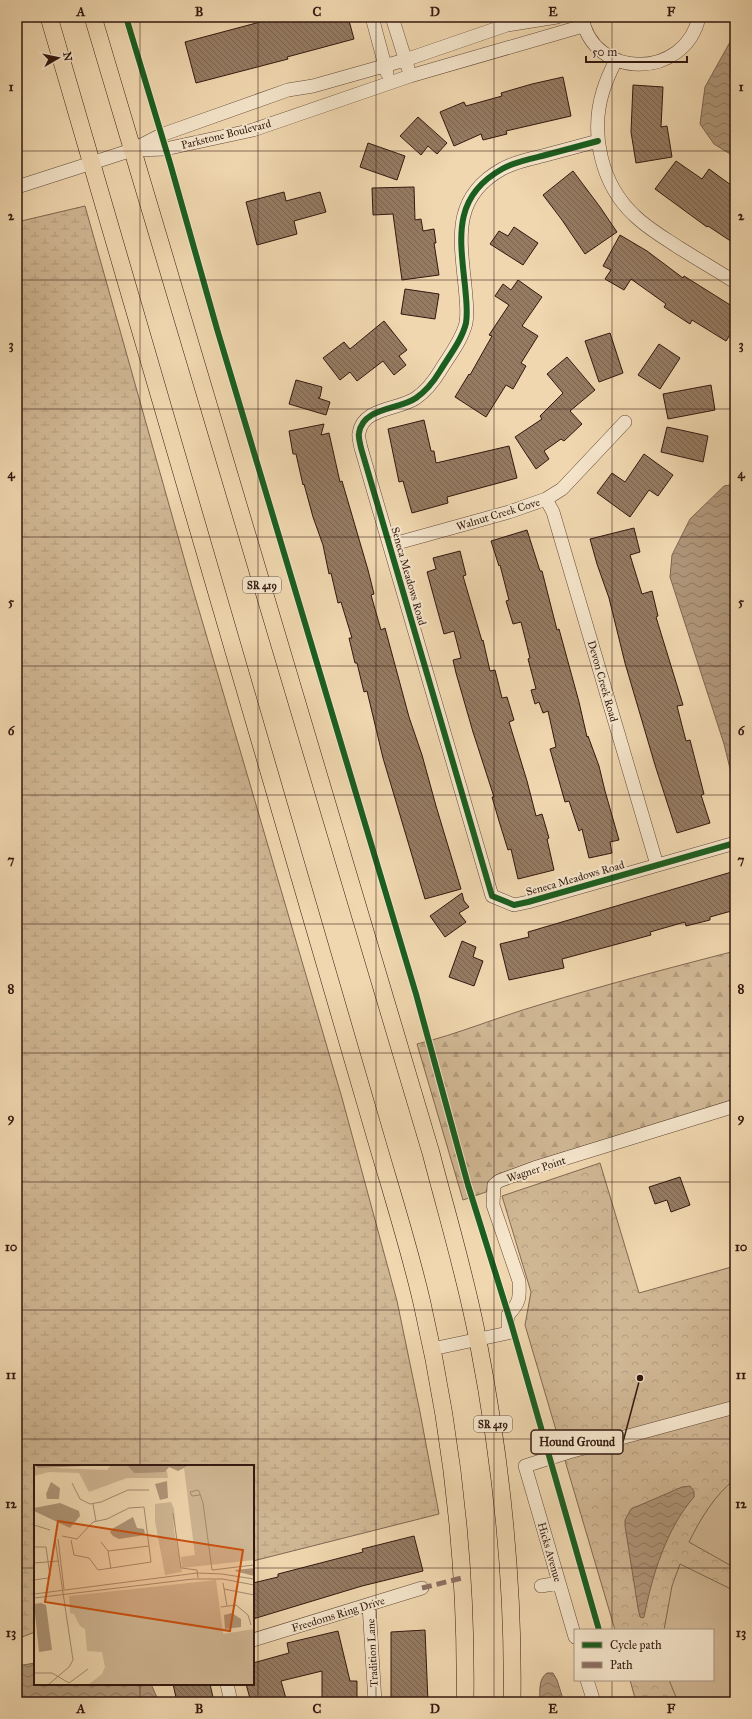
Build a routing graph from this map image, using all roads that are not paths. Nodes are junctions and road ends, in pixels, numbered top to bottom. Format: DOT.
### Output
graph roads {
  1 [pos="49,17"];
  2 [pos="93,17"];
  3 [pos="372,17"];
  4 [pos="392,17"];
  5 [pos="557,17"];
  6 [pos="699,17"];
  7 [pos="583,22"];
  8 [pos="405,60"];
  9 [pos="616,60"];
  10 [pos="385,66"];
  11 [pos="410,76"];
  12 [pos="390,82"];
  13 [pos="598,141"];
  14 [pos="132,150"];
  15 [pos="91,163"];
  16 [pos="17,187"];
  17 [pos="735,282"];
  18 [pos="625,422"];
  19 [pos="546,499"];
  20 [pos="390,545"];
  21 [pos="735,843"];
  22 [pos="657,865"];
  23 [pos="735,1106"];
  24 [pos="478,1339"];
  25 [pos="432,1349"];
  26 [pos="735,1407"];
  27 [pos="559,1583"];
  28 [pos="541,1586"];
  29 [pos="422,1588"];
  30 [pos="369,1605"];
  31 [pos="574,1634"];
  32 [pos="254,1640"];
  33 [pos="587,1681"];
  34 [pos="227,1685"];
  35 [pos="231,1702"];
  36 [pos="375,1702"];
  37 [pos="465,1702"];
  38 [pos="512,1702"];
  39 [pos="594,1702"];
  1 -- 15 [label="main road"];
  2 -- 14 [label="main road, SR 419"];
  3 -- 10 [label="street"];
  4 -- 8 [label="street"];
  5 -- 8 [label="street, Parkstone Boulevard"];
  6 -- 9 [label="street"];
  7 -- 9 [label="street"];
  7 -- 11 [label="street, Parkstone Boulevard"];
  8 -- 10 [label="street, Parkstone Boulevard"];
  8 -- 11 [label="street"];
  9 -- 13 [label="street"];
  10 -- 12 [label="street"];
  10 -- 14 [label="street, Parkstone Boulevard"];
  11 -- 12 [label="street, Parkstone Boulevard"];
  12 -- 14 [label="street, Parkstone Boulevard"];
  13 -- 17 [label="street"];
  13 -- 20 [label="street, Seneca Meadows Road"];
  14 -- 15 [label="street"];
  14 -- 24 [label="main road, SR 419"];
  15 -- 16 [label="street"];
  15 -- 25 [label="main road"];
  18 -- 19 [label="street, Walnut Creek Cove"];
  19 -- 20 [label="street, Walnut Creek Cove"];
  19 -- 22 [label="street, Devon Creek Road"];
  20 -- 22 [label="street, Seneca Meadows Road"];
  21 -- 22 [label="street, Seneca Meadows Road"];
  23 -- 24 [label="street, Wagner Point"];
  24 -- 25 [label="street"];
  24 -- 38 [label="main road, SR 419"];
  25 -- 37 [label="main road"];
  26 -- 27 [label="street, Hicks Avenue"];
  27 -- 28 [label="street"];
  27 -- 31 [label="street, Hicks Avenue"];
  29 -- 30 [label="street, Freedoms Ring Drive"];
  30 -- 32 [label="street, Freedoms Ring Drive"];
  30 -- 36 [label="street, Tradition Lane"];
  33 -- 39 [label="street"];
  34 -- 35 [label="street"];
}
